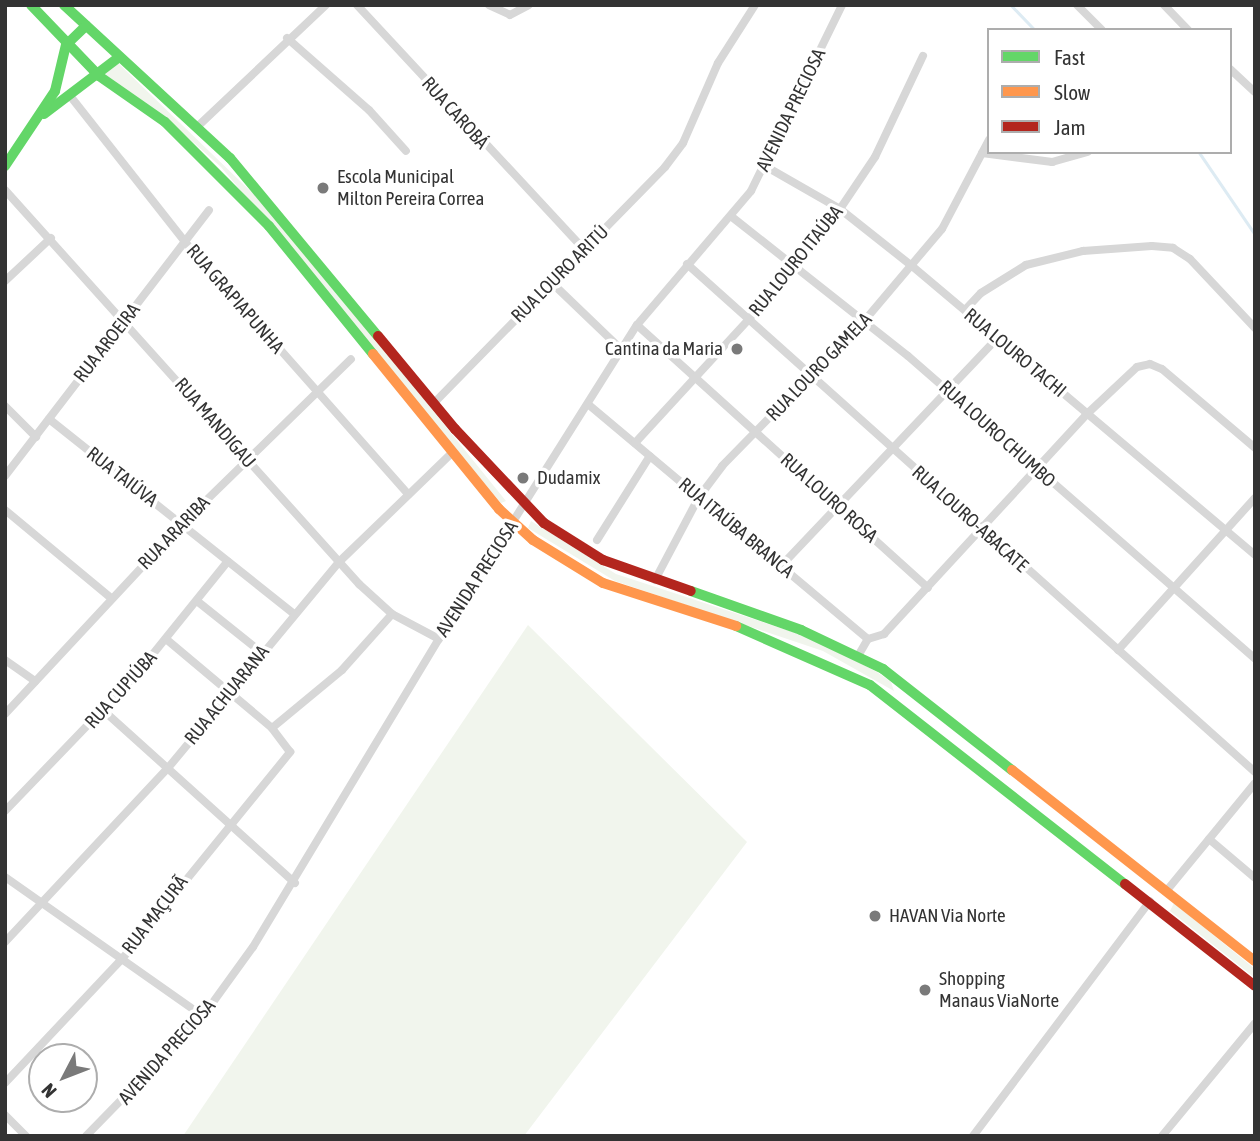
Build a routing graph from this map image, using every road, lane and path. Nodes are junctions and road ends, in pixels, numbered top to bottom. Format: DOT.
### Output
graph roads {
  1 [pos="31,5"];
  2 [pos="64,5"];
  3 [pos="326,5"];
  4 [pos="357,5"];
  5 [pos="489,5"];
  6 [pos="528,5"];
  7 [pos="755,5"];
  8 [pos="842,5"];
  9 [pos="1077,5"];
  10 [pos="1168,7"];
  11 [pos="86,26"];
  12 [pos="1100,28"];
  13 [pos="1186,28"];
  14 [pos="287,38"];
  15 [pos="66,45"];
  16 [pos="923,56"];
  17 [pos="119,57"];
  18 [pos="1232,71"];
  19 [pos="99,76"];
  20 [pos="1255,92"];
  21 [pos="71,97"];
  22 [pos="42,116"];
  23 [pos="197,127"];
  24 [pos="987,143"];
  25 [pos="406,152"];
  26 [pos="982,153"];
  27 [pos="987,154"];
  28 [pos="990,154"];
  29 [pos="1081,154"];
  30 [pos="5,166"];
  31 [pos="765,166"];
  32 [pos="5,190"];
  33 [pos="840,209"];
  34 [pos="209,210"];
  35 [pos="732,218"];
  36 [pos="51,238"];
  37 [pos="185,242"];
  38 [pos="584,249"];
  39 [pos="795,263"];
  40 [pos="687,264"];
  41 [pos="912,266"];
  42 [pos="5,281"];
  43 [pos="551,282"];
  44 [pos="965,310"];
  45 [pos="125,319"];
  46 [pos="749,319"];
  47 [pos="865,320"];
  48 [pos="637,325"];
  49 [pos="1255,328"];
  50 [pos="997,338"];
  51 [pos="622,350"];
  52 [pos="351,359"];
  53 [pos="810,375"];
  54 [pos="696,378"];
  55 [pos="948,390"];
  56 [pos="315,391"];
  57 [pos="433,403"];
  58 [pos="589,405"];
  59 [pos="5,406"];
  60 [pos="1088,413"];
  61 [pos="49,419"];
  62 [pos="755,432"];
  63 [pos="36,437"];
  64 [pos="635,443"];
  65 [pos="890,447"];
  66 [pos="1255,448"];
  67 [pos="453,452"];
  68 [pos="650,456"];
  69 [pos="246,460"];
  70 [pos="1036,469"];
  71 [pos="5,476"];
  72 [pos="408,494"];
  73 [pos="699,497"];
  74 [pos="1255,498"];
  75 [pos="525,505"];
  76 [pos="837,505"];
  77 [pos="5,510"];
  78 [pos="182,524"];
  79 [pos="513,524"];
  80 [pos="981,530"];
  81 [pos="1227,530"];
  82 [pos="597,540"];
  83 [pos="1255,555"];
  84 [pos="228,561"];
  85 [pos="339,562"];
  86 [pos="780,566"];
  87 [pos="655,580"];
  88 [pos="928,587"];
  89 [pos="1174,590"];
  90 [pos="111,598"];
  91 [pos="197,601"];
  92 [pos="294,614"];
  93 [pos="392,614"];
  94 [pos="439,639"];
  95 [pos="868,639"];
  96 [pos="167,640"];
  97 [pos="1118,650"];
  98 [pos="261,652"];
  99 [pos="858,656"];
  100 [pos="1255,659"];
  101 [pos="5,660"];
  102 [pos="35,681"];
  103 [pos="229,692"];
  104 [pos="104,711"];
  105 [pos="5,714"];
  106 [pos="272,728"];
  107 [pos="168,768"];
  108 [pos="1255,772"];
  109 [pos="1255,783"];
  110 [pos="5,811"];
  111 [pos="229,823"];
  112 [pos="1209,839"];
  113 [pos="5,877"];
  114 [pos="1255,878"];
  115 [pos="295,883"];
  116 [pos="1168,889"];
  117 [pos="40,901"];
  118 [pos="1150,901"];
  119 [pos="5,942"];
  120 [pos="122,959"];
  121 [pos="1255,961"];
  122 [pos="1255,986"];
  123 [pos="203,1016"];
  124 [pos="1255,1023"];
  125 [pos="5,1083"];
  126 [pos="5,1115"];
  127 [pos="26,1136"];
  128 [pos="86,1136"];
  129 [pos="973,1136"];
  130 [pos="1162,1136"];
  1 -- 15 [label="main road"];
  2 -- 11 [label="main road"];
  3 -- 14 [label="street"];
  4 -- 38 [label="street, RUA CAROBÁ"];
  5 -- 6 [label="street"];
  7 -- 38 [label="street, RUA LOURO ARITÚ"];
  8 -- 31 [label="street, AVENIDA PRECIOSA"];
  9 -- 12 [label="street"];
  10 -- 13 [label="street"];
  11 -- 15 [label="main road"];
  11 -- 17 [label="main road"];
  14 -- 23 [label="street"];
  14 -- 25 [label="street"];
  15 -- 19 [label="main road"];
  15 -- 22 [label="main road"];
  16 -- 33 [label="street, RUA LOURO ITAÚBA"];
  17 -- 19 [label="main road"];
  17 -- 23 [label="main road"];
  18 -- 20 [label="street"];
  19 -- 21 [label="main road"];
  19 -- 67 [label="main road"];
  21 -- 22 [label="main road"];
  21 -- 37 [label="street, RUA GRAPIAPUNHA"];
  22 -- 30 [label="main road"];
  23 -- 57 [label="main road"];
  24 -- 26 [label="street, RUA LOURO GAMELA"];
  26 -- 27 [label="street"];
  26 -- 41 [label="street, RUA LOURO GAMELA"];
  28 -- 29 [label="street"];
  31 -- 33 [label="street, RUA LOURO TACHI"];
  31 -- 35 [label="street, AVENIDA PRECIOSA"];
  32 -- 36 [label="street, RUA MANDIGAU"];
  33 -- 39 [label="street, RUA LOURO ITAÚBA"];
  33 -- 41 [label="street, RUA LOURO TACHI"];
  34 -- 37 [label="street, RUA AROEIRA"];
  35 -- 39 [label="street, RUA LOURO CHUMBO"];
  35 -- 40 [label="street, AVENIDA PRECIOSA"];
  36 -- 42 [label="street"];
  36 -- 45 [label="street, RUA MANDIGAU"];
  37 -- 45 [label="street, RUA AROEIRA"];
  37 -- 56 [label="street, RUA GRAPIAPUNHA"];
  38 -- 43 [label="street, RUA LOURO ARITÚ"];
  39 -- 46 [label="street, RUA LOURO ITAÚBA"];
  39 -- 47 [label="street, RUA LOURO CHUMBO"];
  40 -- 46 [label="street, RUA LOURO-ABACATE"];
  40 -- 48 [label="street, AVENIDA PRECIOSA"];
  41 -- 44 [label="street, RUA LOURO TACHI"];
  41 -- 47 [label="street, RUA LOURO GAMELA"];
  43 -- 51 [label="street"];
  43 -- 57 [label="street, RUA LOURO ARITÚ"];
  44 -- 49 [label="street"];
  44 -- 50 [label="street, RUA LOURO TACHI"];
  45 -- 61 [label="street, RUA AROEIRA"];
  45 -- 69 [label="street, RUA MANDIGAU"];
  46 -- 53 [label="street, RUA LOURO-ABACATE"];
  46 -- 54 [label="street, RUA LOURO ITAÚBA"];
  47 -- 53 [label="street, RUA LOURO GAMELA"];
  47 -- 55 [label="street, RUA LOURO CHUMBO"];
  48 -- 51 [label="street, AVENIDA PRECIOSA"];
  48 -- 54 [label="street, RUA LOURO ROSA"];
  50 -- 55 [label="street"];
  50 -- 60 [label="street, RUA LOURO TACHI"];
  51 -- 58 [label="street, AVENIDA PRECIOSA"];
  52 -- 56 [label="street, RUA ARARIBA"];
  53 -- 62 [label="street, RUA LOURO GAMELA"];
  53 -- 65 [label="street, RUA LOURO-ABACATE"];
  54 -- 62 [label="street, RUA LOURO ROSA"];
  54 -- 64 [label="street, RUA LOURO ITAÚBA"];
  55 -- 65 [label="street"];
  55 -- 70 [label="street, RUA LOURO CHUMBO"];
  56 -- 69 [label="street, RUA ARARIBA"];
  56 -- 72 [label="street, RUA GRAPIAPUNHA"];
  57 -- 75 [label="main road"];
  58 -- 64 [label="street, RUA ITAÚBA BRANCA"];
  58 -- 75 [label="street, AVENIDA PRECIOSA"];
  59 -- 63 [label="street"];
  60 -- 66 [label="street"];
  60 -- 70 [label="street"];
  60 -- 81 [label="street, RUA LOURO TACHI"];
  61 -- 63 [label="street, RUA AROEIRA"];
  61 -- 78 [label="street, RUA TAIÚVA"];
  62 -- 73 [label="street, RUA LOURO GAMELA"];
  62 -- 76 [label="street, RUA LOURO ROSA"];
  63 -- 71 [label="street, RUA AROEIRA"];
  64 -- 68 [label="street, RUA ITAÚBA BRANCA"];
  65 -- 76 [label="street"];
  65 -- 80 [label="street, RUA LOURO-ABACATE"];
  67 -- 72 [label="street, RUA ACHUARANA"];
  67 -- 79 [label="main road"];
  68 -- 73 [label="street, RUA ITAÚBA BRANCA"];
  68 -- 82 [label="street"];
  69 -- 78 [label="street, RUA ARARIBA"];
  69 -- 85 [label="street, RUA MANDIGAU"];
  70 -- 80 [label="street"];
  70 -- 89 [label="street, RUA LOURO CHUMBO"];
  72 -- 85 [label="street, RUA ACHUARANA"];
  73 -- 86 [label="street, RUA ITAÚBA BRANCA"];
  73 -- 87 [label="street, RUA LOURO GAMELA"];
  74 -- 81 [label="street"];
  75 -- 79 [label="street, AVENIDA PRECIOSA"];
  75 -- 87 [label="main road"];
  76 -- 86 [label="street"];
  76 -- 88 [label="street, RUA LOURO ROSA"];
  77 -- 90 [label="street"];
  78 -- 84 [label="street, RUA TAIÚVA"];
  78 -- 90 [label="street, RUA ARARIBA"];
  79 -- 94 [label="street, AVENIDA PRECIOSA"];
  79 -- 118 [label="main road"];
  80 -- 88 [label="street"];
  80 -- 97 [label="street, RUA LOURO-ABACATE"];
  81 -- 83 [label="street, RUA LOURO TACHI"];
  81 -- 89 [label="street"];
  84 -- 91 [label="street, RUA CUPIÚBA"];
  84 -- 92 [label="street, RUA TAIÚVA"];
  85 -- 92 [label="street, RUA ACHUARANA"];
  85 -- 93 [label="street, RUA MANDIGAU"];
  86 -- 95 [label="street, RUA ITAÚBA BRANCA"];
  87 -- 99 [label="main road"];
  88 -- 95 [label="street"];
  89 -- 97 [label="street"];
  89 -- 100 [label="street, RUA LOURO CHUMBO"];
  90 -- 102 [label="street, RUA ARARIBA"];
  91 -- 96 [label="street, RUA CUPIÚBA"];
  91 -- 98 [label="street"];
  92 -- 98 [label="street, RUA ACHUARANA"];
  93 -- 94 [label="street, RUA MANDIGAU"];
  93 -- 106 [label="street"];
  94 -- 115 [label="street, AVENIDA PRECIOSA"];
  95 -- 99 [label="street"];
  96 -- 103 [label="street"];
  96 -- 104 [label="street, RUA CUPIÚBA"];
  97 -- 108 [label="street, RUA LOURO-ABACATE"];
  98 -- 103 [label="street, RUA ACHUARANA"];
  99 -- 116 [label="main road"];
  101 -- 102 [label="street"];
  102 -- 105 [label="street, RUA ARARIBA"];
  103 -- 106 [label="street"];
  103 -- 107 [label="street, RUA ACHUARANA"];
  104 -- 107 [label="street"];
  104 -- 110 [label="street, RUA CUPIÚBA"];
  106 -- 111 [label="street, RUA MAÇURÃ"];
  107 -- 111 [label="street"];
  107 -- 117 [label="street, RUA ACHUARANA"];
  109 -- 112 [label="street"];
  111 -- 115 [label="street"];
  111 -- 120 [label="street, RUA MAÇURÃ"];
  112 -- 114 [label="street"];
  112 -- 116 [label="street"];
  113 -- 117 [label="street"];
  115 -- 123 [label="street, AVENIDA PRECIOSA"];
  116 -- 121 [label="main road"];
  117 -- 119 [label="street, RUA ACHUARANA"];
  117 -- 120 [label="street"];
  118 -- 122 [label="main road"];
  118 -- 129 [label="street"];
  120 -- 123 [label="street"];
  120 -- 125 [label="street, RUA MAÇURÃ"];
  123 -- 128 [label="street, AVENIDA PRECIOSA"];
  124 -- 130 [label="street"];
  126 -- 127 [label="street"];
}
